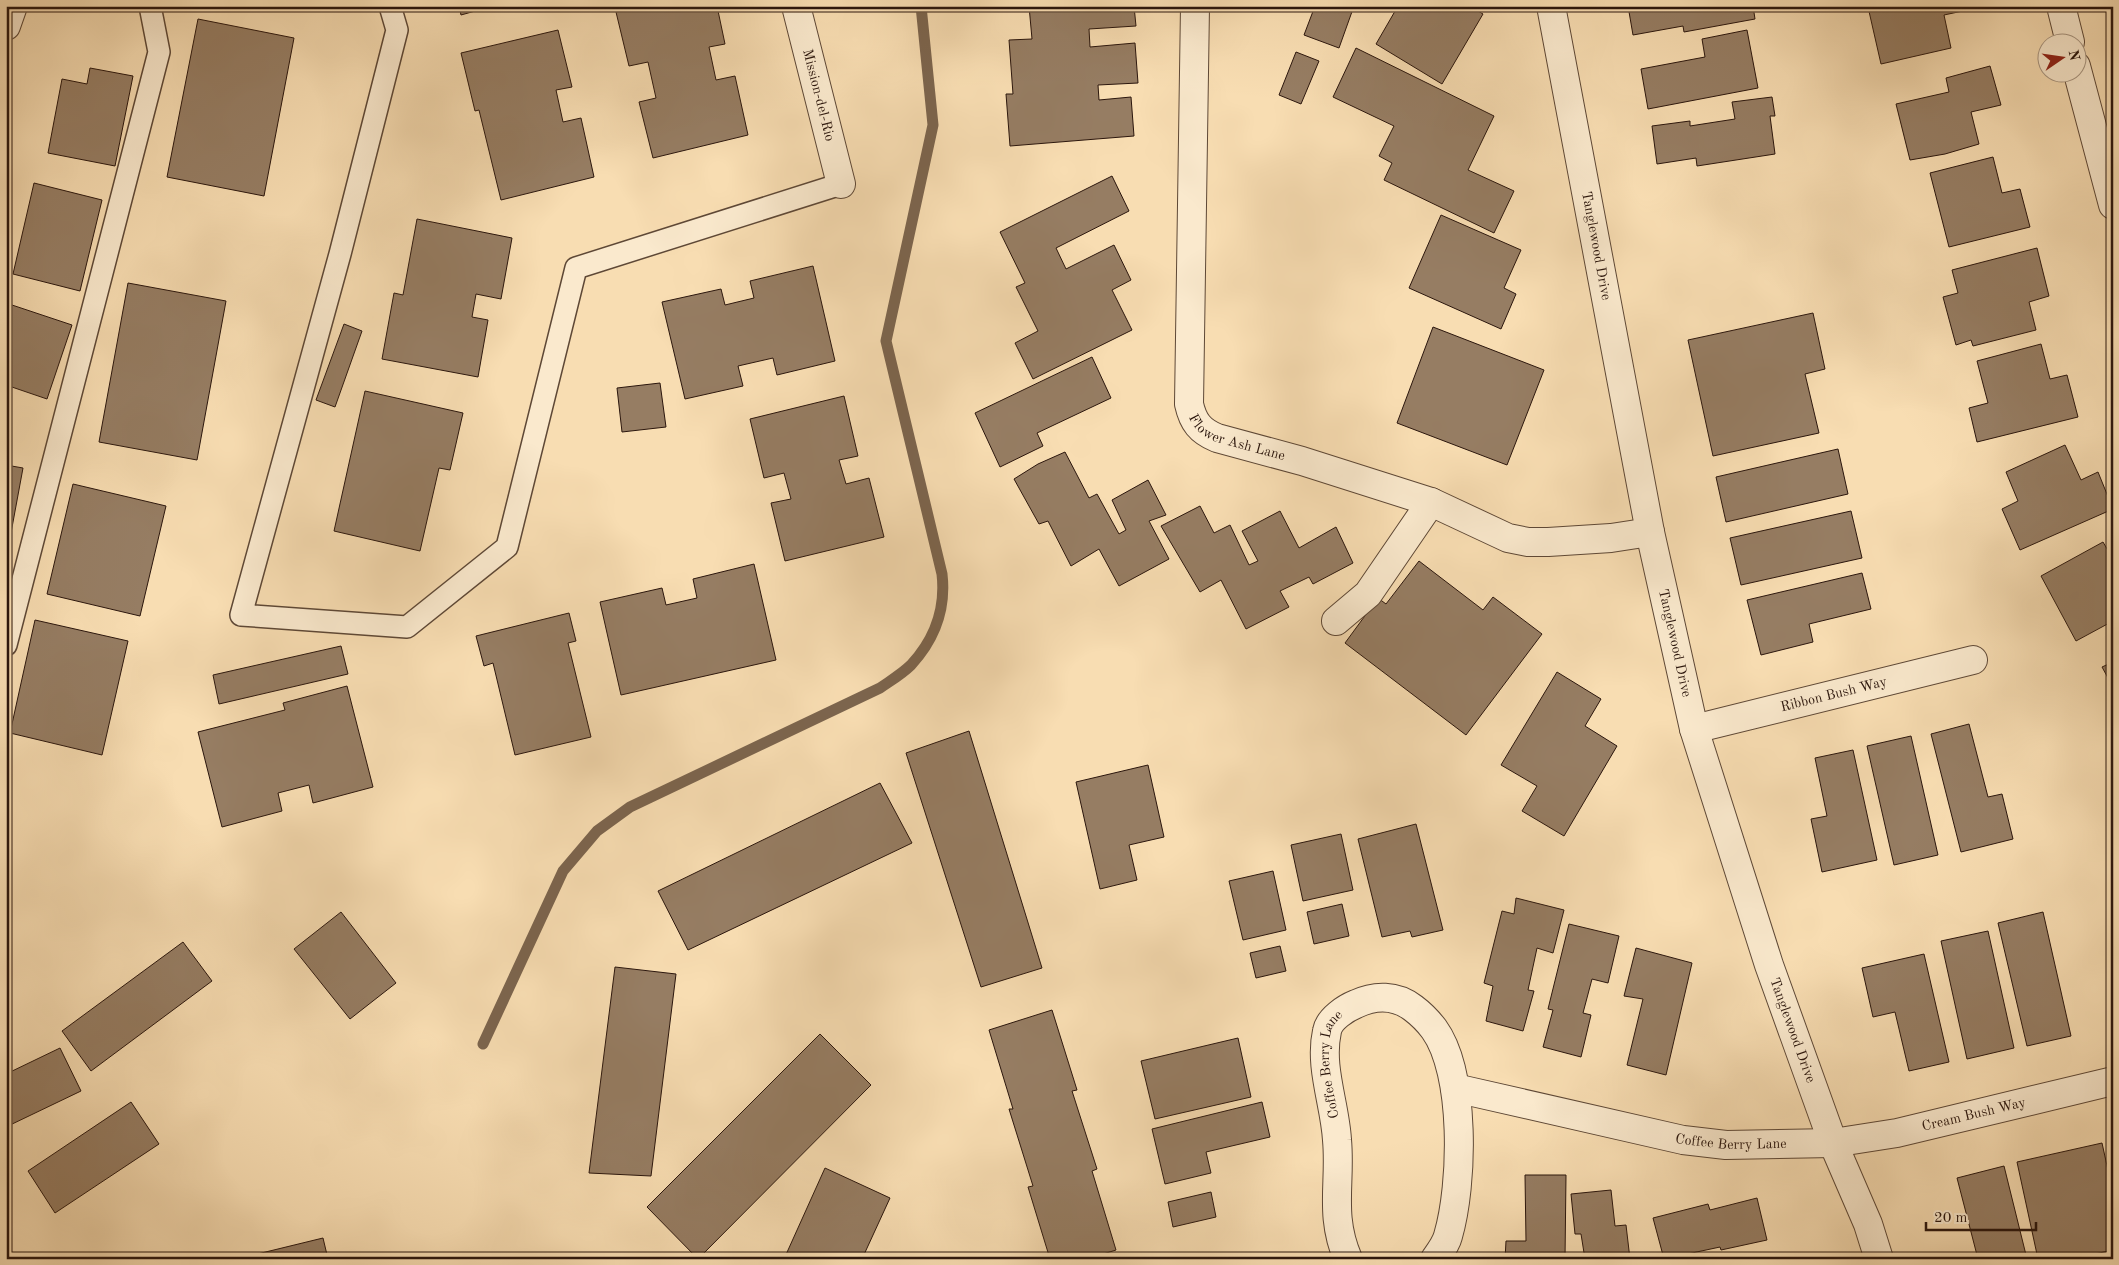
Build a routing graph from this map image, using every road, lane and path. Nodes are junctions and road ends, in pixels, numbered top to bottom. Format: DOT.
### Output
graph roads {
  1 [pos="13,6"];
  2 [pos="150,6"];
  3 [pos="390,6"];
  4 [pos="796,6"];
  5 [pos="1195,6"];
  6 [pos="1550,6"];
  7 [pos="2061,6"];
  8 [pos="6,26"];
  9 [pos="2068,32"];
  10 [pos="2080,82"];
  11 [pos="841,184"];
  12 [pos="2113,205"];
  13 [pos="1431,502"];
  14 [pos="1650,532"];
  15 [pos="1336,621"];
  16 [pos="6,645"];
  17 [pos="1974,660"];
  18 [pos="1694,728"];
  19 [pos="2113,1081"];
  20 [pos="1455,1088"];
  21 [pos="1833,1144"];
  22 [pos="1348,1259"];
  23 [pos="1436,1259"];
  24 [pos="1879,1259"];
  1 -- 8 [label="street"];
  2 -- 16 [label="lane"];
  3 -- 11 [label="lane"];
  4 -- 11 [label="street, Mission-del-Rio"];
  5 -- 13 [label="street, Flower Ash Lane"];
  6 -- 14 [label="street, Tanglewood Drive"];
  7 -- 9 [label="street"];
  10 -- 12 [label="street"];
  13 -- 14 [label="street, Flower Ash Lane"];
  13 -- 15 [label="street"];
  14 -- 18 [label="street, Tanglewood Drive"];
  17 -- 18 [label="street, Ribbon Bush Way"];
  18 -- 21 [label="street, Tanglewood Drive"];
  19 -- 21 [label="street, Cream Bush Way"];
  20 -- 21 [label="street, Coffee Berry Lane"];
  20 -- 22 [label="street, Coffee Berry Lane"];
  20 -- 23 [label="street, Coffee Berry Lane"];
  21 -- 24 [label="street, Tanglewood Drive"];
}
